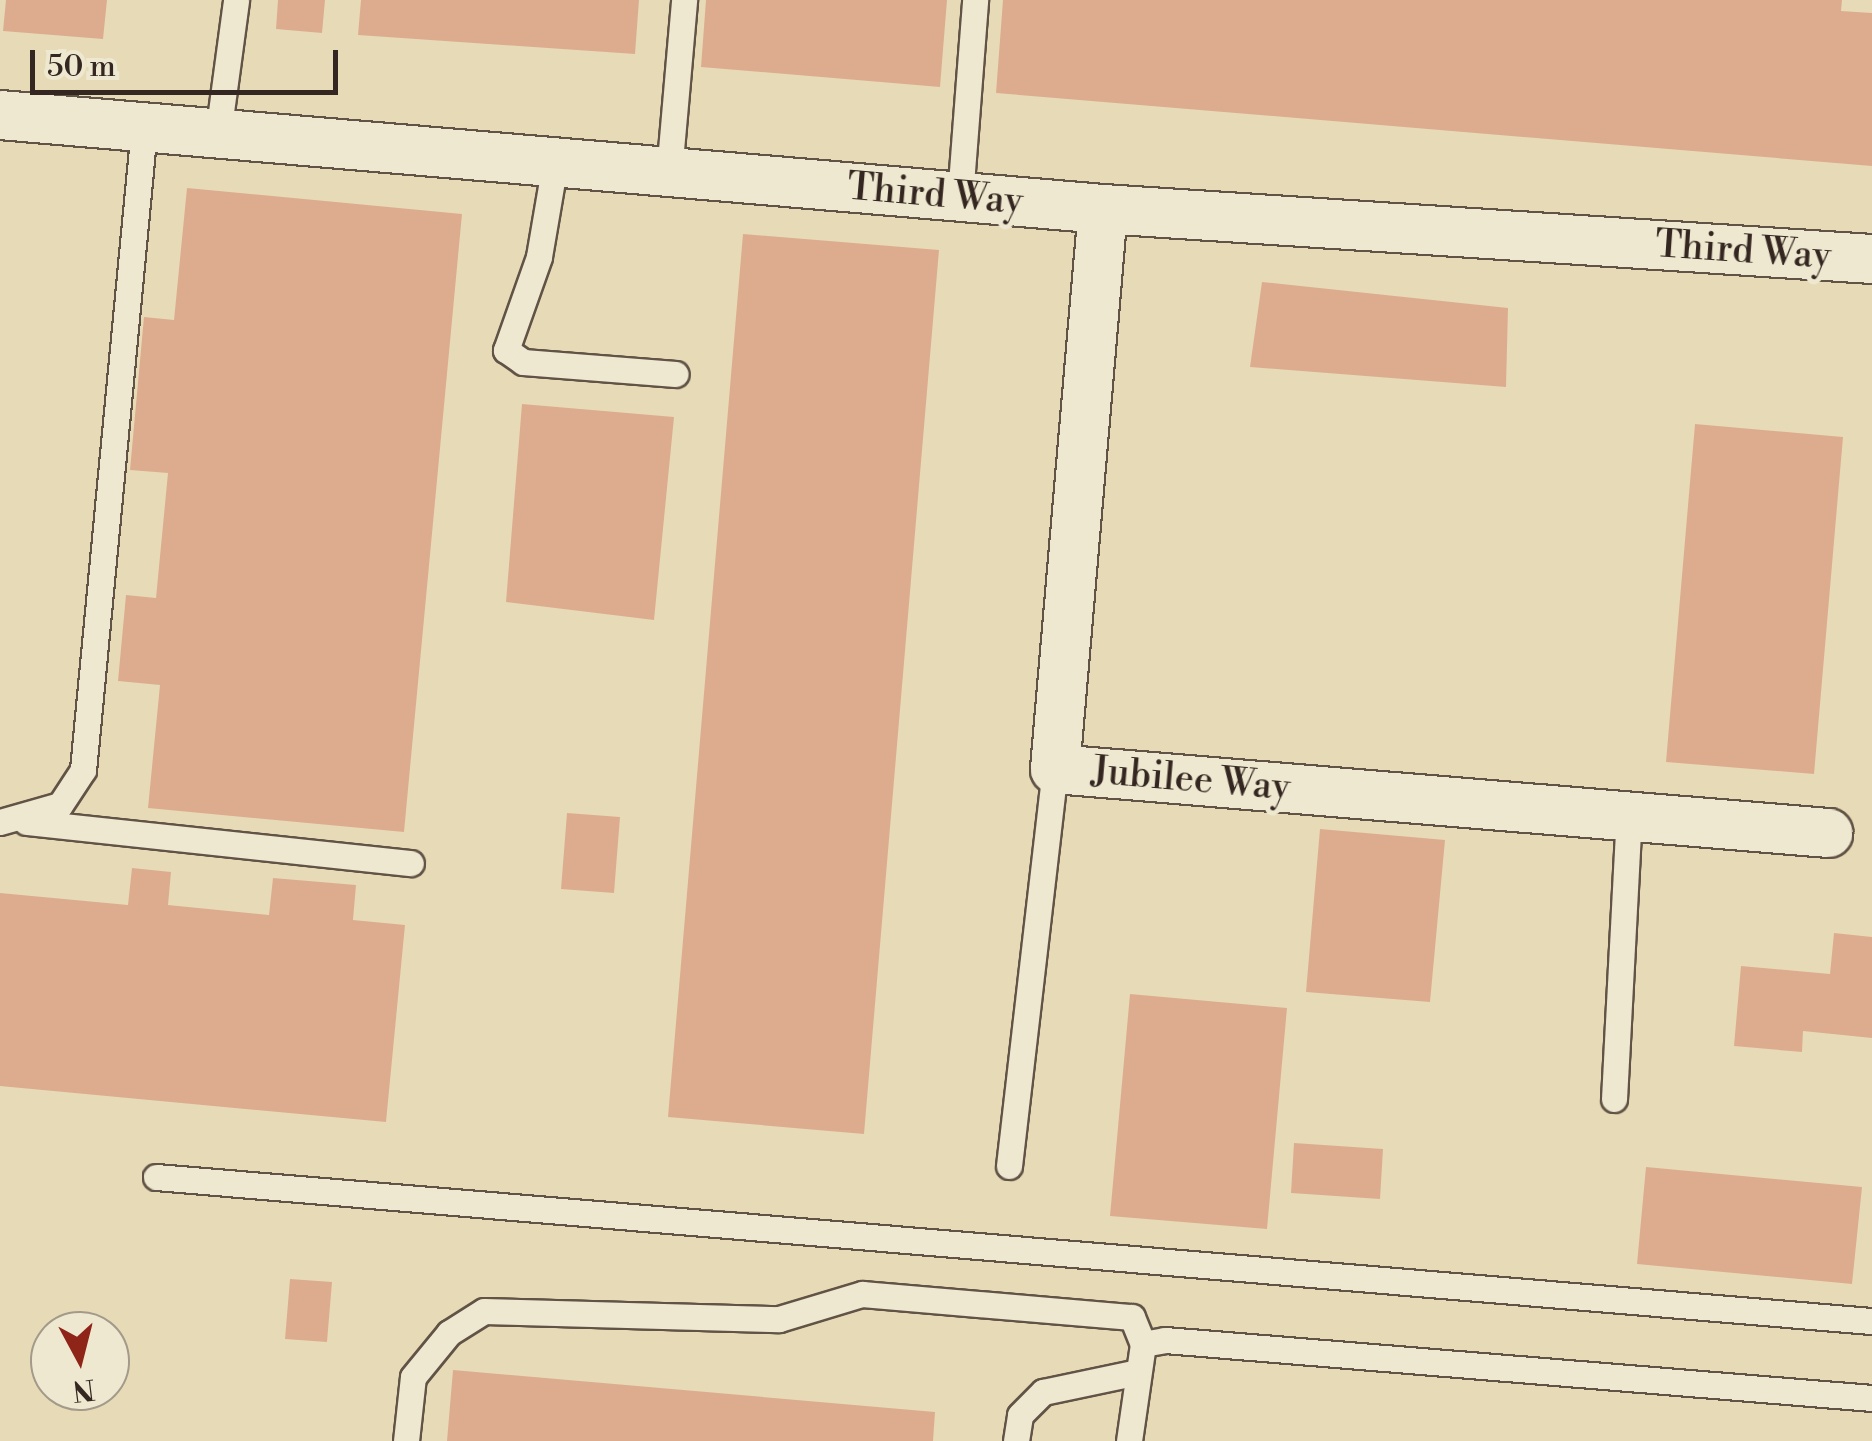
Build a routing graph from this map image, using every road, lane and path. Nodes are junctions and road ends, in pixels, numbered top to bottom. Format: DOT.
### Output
graph roads {
  1 [pos="236,0"];
  2 [pos="684,0"];
  3 [pos="975,0"];
  4 [pos="0,116"];
  5 [pos="144,128"];
  6 [pos="218,134"];
  7 [pos="555,163"];
  8 [pos="669,172"];
  9 [pos="960,197"];
  10 [pos="1103,209"];
  11 [pos="1872,259"];
  12 [pos="676,374"];
  13 [pos="1055,769"];
  14 [pos="1629,816"];
  15 [pos="10,822"];
  16 [pos="1828,832"];
  17 [pos="411,863"];
  18 [pos="1614,1099"];
  19 [pos="1008,1166"];
  20 [pos="156,1177"];
  21 [pos="1872,1321"];
  22 [pos="1143,1344"];
  23 [pos="1138,1372"];
  24 [pos="1872,1398"];
  25 [pos="406,1441"];
  26 [pos="1016,1441"];
  27 [pos="1129,1441"];
  1 -- 6 [label="lane"];
  2 -- 8 [label="lane"];
  3 -- 9 [label="lane"];
  4 -- 5 [label="street, Third Way"];
  5 -- 6 [label="street, Third Way"];
  5 -- 15 [label="lane"];
  6 -- 7 [label="street, Third Way"];
  7 -- 8 [label="street, Third Way"];
  7 -- 12 [label="lane"];
  8 -- 9 [label="street, Third Way"];
  9 -- 10 [label="street, Third Way"];
  10 -- 11 [label="street, Third Way"];
  10 -- 13 [label="street, Jubilee Way"];
  13 -- 14 [label="street, Jubilee Way"];
  13 -- 19 [label="lane"];
  14 -- 16 [label="street, Jubilee Way"];
  14 -- 18 [label="lane"];
  15 -- 17 [label="lane"];
  20 -- 21 [label="lane"];
  22 -- 23 [label="lane"];
  22 -- 24 [label="lane"];
  22 -- 25 [label="lane"];
  23 -- 26 [label="lane"];
  23 -- 27 [label="lane"];
}
